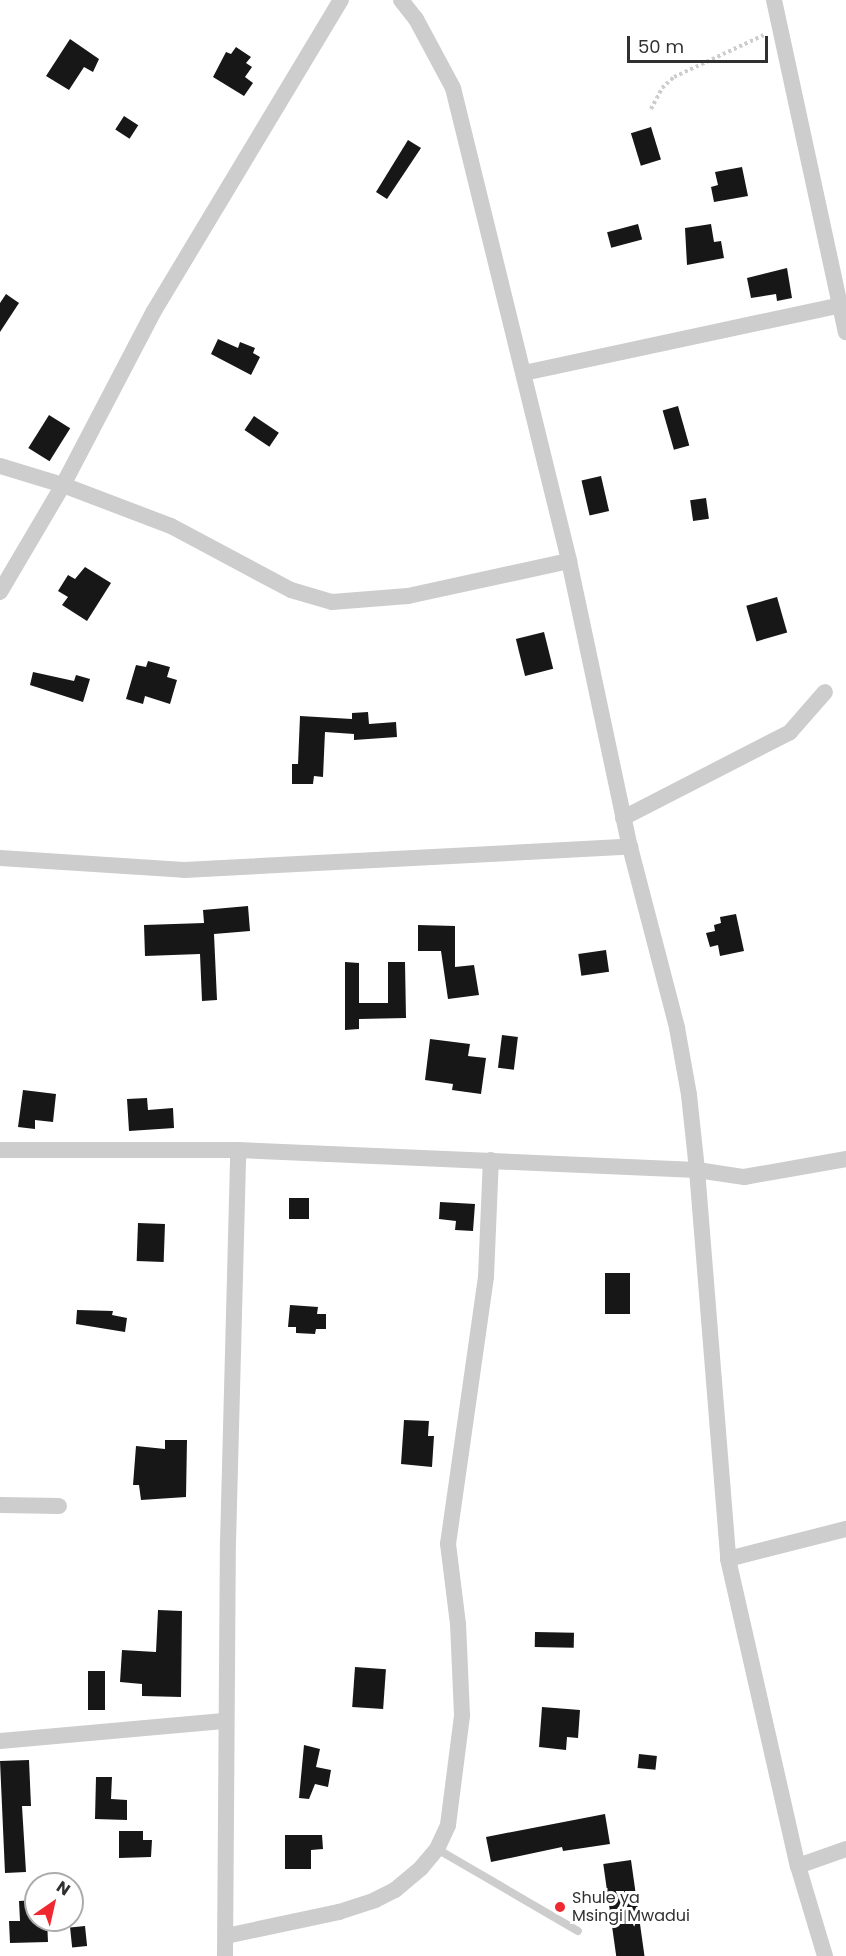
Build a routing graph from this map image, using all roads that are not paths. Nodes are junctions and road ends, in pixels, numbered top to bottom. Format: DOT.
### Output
graph roads {
  1 [pos="341,0"];
  2 [pos="401,0"];
  3 [pos="774,0"];
  4 [pos="843,305"];
  5 [pos="846,332"];
  6 [pos="524,373"];
  7 [pos="0,466"];
  8 [pos="63,485"];
  9 [pos="569,561"];
  10 [pos="0,592"];
  11 [pos="825,692"];
  12 [pos="623,818"];
  13 [pos="630,847"];
  14 [pos="0,858"];
  15 [pos="0,1150"];
  16 [pos="238,1150"];
  17 [pos="846,1159"];
  18 [pos="491,1161"];
  19 [pos="697,1170"];
  20 [pos="0,1505"];
  21 [pos="59,1506"];
  22 [pos="846,1529"];
  23 [pos="728,1559"];
  24 [pos="226,1721"];
  25 [pos="0,1741"];
  26 [pos="437,1849"];
  27 [pos="846,1849"];
  28 [pos="798,1866"];
  29 [pos="578,1931"];
  30 [pos="226,1936"];
  31 [pos="225,1956"];
  32 [pos="825,1956"];
  1 -- 8 [label="street"];
  2 -- 6 [label="street"];
  3 -- 4 [label="street"];
  4 -- 5 [label="street"];
  4 -- 6 [label="street"];
  6 -- 9 [label="street"];
  7 -- 8 [label="street"];
  8 -- 9 [label="street"];
  8 -- 10 [label="street"];
  9 -- 12 [label="street"];
  11 -- 12 [label="street"];
  12 -- 13 [label="street"];
  13 -- 14 [label="street"];
  13 -- 19 [label="street"];
  15 -- 16 [label="street"];
  16 -- 18 [label="street"];
  16 -- 24 [label="street"];
  17 -- 19 [label="street"];
  18 -- 19 [label="street"];
  18 -- 26 [label="street"];
  19 -- 23 [label="street"];
  20 -- 21 [label="street"];
  22 -- 23 [label="street"];
  23 -- 28 [label="street"];
  24 -- 25 [label="street"];
  24 -- 30 [label="street"];
  26 -- 29 [label="lane"];
  26 -- 30 [label="street"];
  27 -- 28 [label="street"];
  28 -- 32 [label="street"];
  30 -- 31 [label="street"];
}
